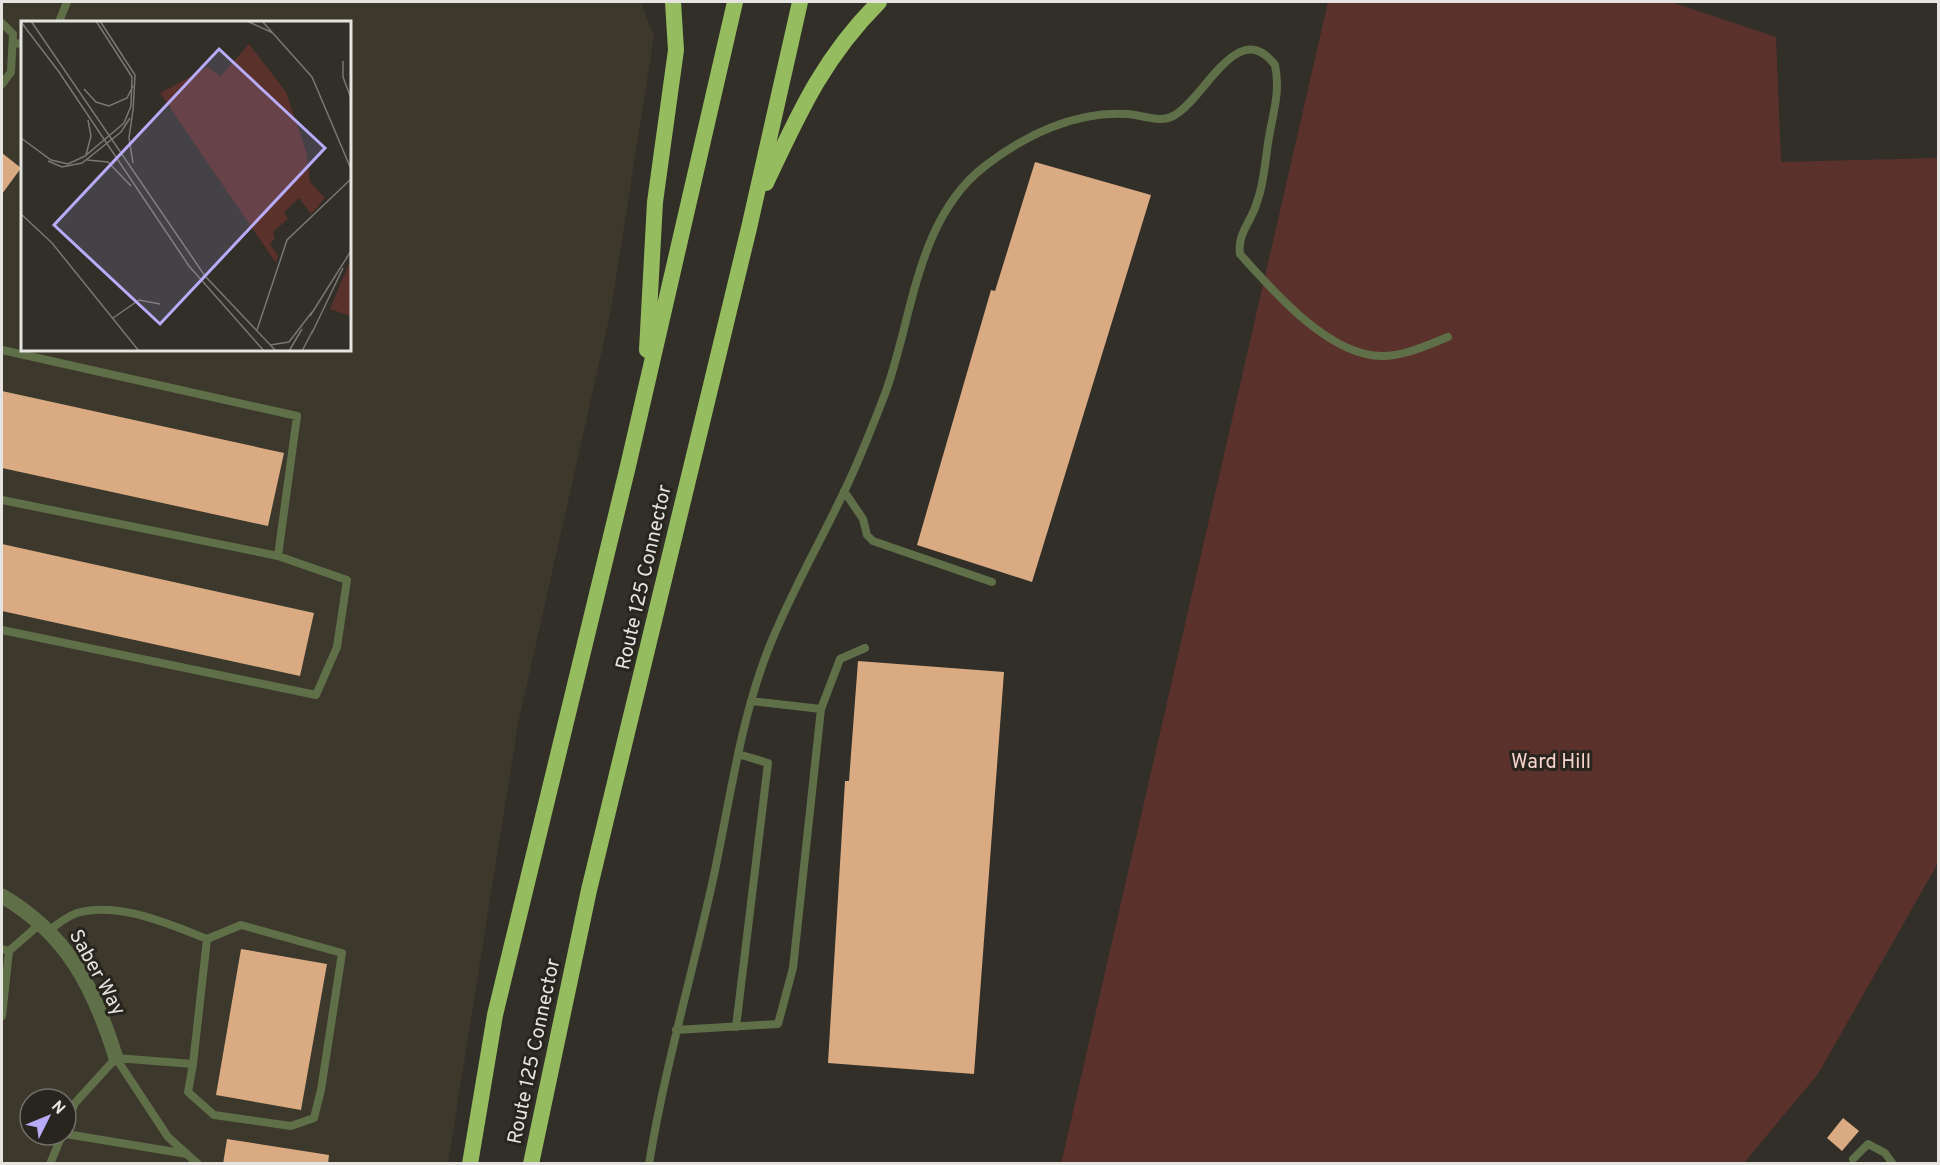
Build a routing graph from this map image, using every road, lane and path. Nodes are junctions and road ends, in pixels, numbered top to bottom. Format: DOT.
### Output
graph roads {
  1 [pos="67,2"];
  2 [pos="673,2"];
  3 [pos="735,2"];
  4 [pos="800,2"];
  5 [pos="879,2"];
  6 [pos="59,21"];
  7 [pos="2,23"];
  8 [pos="21,43"];
  9 [pos="13,44"];
  10 [pos="2,84"];
  11 [pos="753,211"];
  12 [pos="1448,337"];
  13 [pos="2,350"];
  14 [pos="645,390"];
  15 [pos="844,491"];
  16 [pos="2,500"];
  17 [pos="278,556"];
  18 [pos="992,582"];
  19 [pos="2,630"];
  20 [pos="865,648"];
  21 [pos="751,701"];
  22 [pos="821,709"];
  23 [pos="738,754"];
  24 [pos="2,896"];
  25 [pos="45,926"];
  26 [pos="207,939"];
  27 [pos="5,950"];
  28 [pos="2,1016"];
  29 [pos="736,1026"];
  30 [pos="676,1030"];
  31 [pos="116,1058"];
  32 [pos="193,1064"];
  33 [pos="78,1100"];
  34 [pos="78,1137"];
  35 [pos="58,1147"];
  36 [pos="187,1154"];
  37 [pos="1853,1159"];
  38 [pos="50,1164"];
  39 [pos="198,1164"];
  40 [pos="470,1164"];
  41 [pos="531,1164"];
  42 [pos="648,1164"];
  43 [pos="1893,1164"];
  1 -- 6 [label="lane"];
  2 -- 14 [label="highway"];
  3 -- 14 [label="highway, Route 125 Connector"];
  4 -- 11 [label="highway, Route 125 Connector"];
  5 -- 11 [label="highway"];
  7 -- 9 [label="lane"];
  8 -- 9 [label="lane"];
  9 -- 10 [label="lane"];
  11 -- 41 [label="highway, Route 125 Connector"];
  12 -- 15 [label="lane"];
  13 -- 17 [label="lane"];
  14 -- 40 [label="highway, Route 125 Connector"];
  15 -- 18 [label="lane"];
  15 -- 21 [label="lane"];
  16 -- 17 [label="lane"];
  17 -- 19 [label="lane"];
  20 -- 22 [label="lane"];
  21 -- 22 [label="lane"];
  21 -- 23 [label="lane"];
  22 -- 29 [label="lane"];
  23 -- 29 [label="lane"];
  23 -- 30 [label="lane"];
  24 -- 25 [label="street, Saber Way"];
  25 -- 26 [label="lane"];
  25 -- 27 [label="lane"];
  25 -- 31 [label="street, Saber Way"];
  26 -- 32 [label="lane"];
  26 -- 32 [label="lane"];
  27 -- 28 [label="lane"];
  29 -- 30 [label="lane"];
  30 -- 42 [label="lane"];
  31 -- 32 [label="lane"];
  31 -- 33 [label="lane"];
  31 -- 36 [label="lane"];
  34 -- 36 [label="lane"];
  35 -- 38 [label="lane"];
  36 -- 39 [label="lane"];
  37 -- 43 [label="lane"];
}
